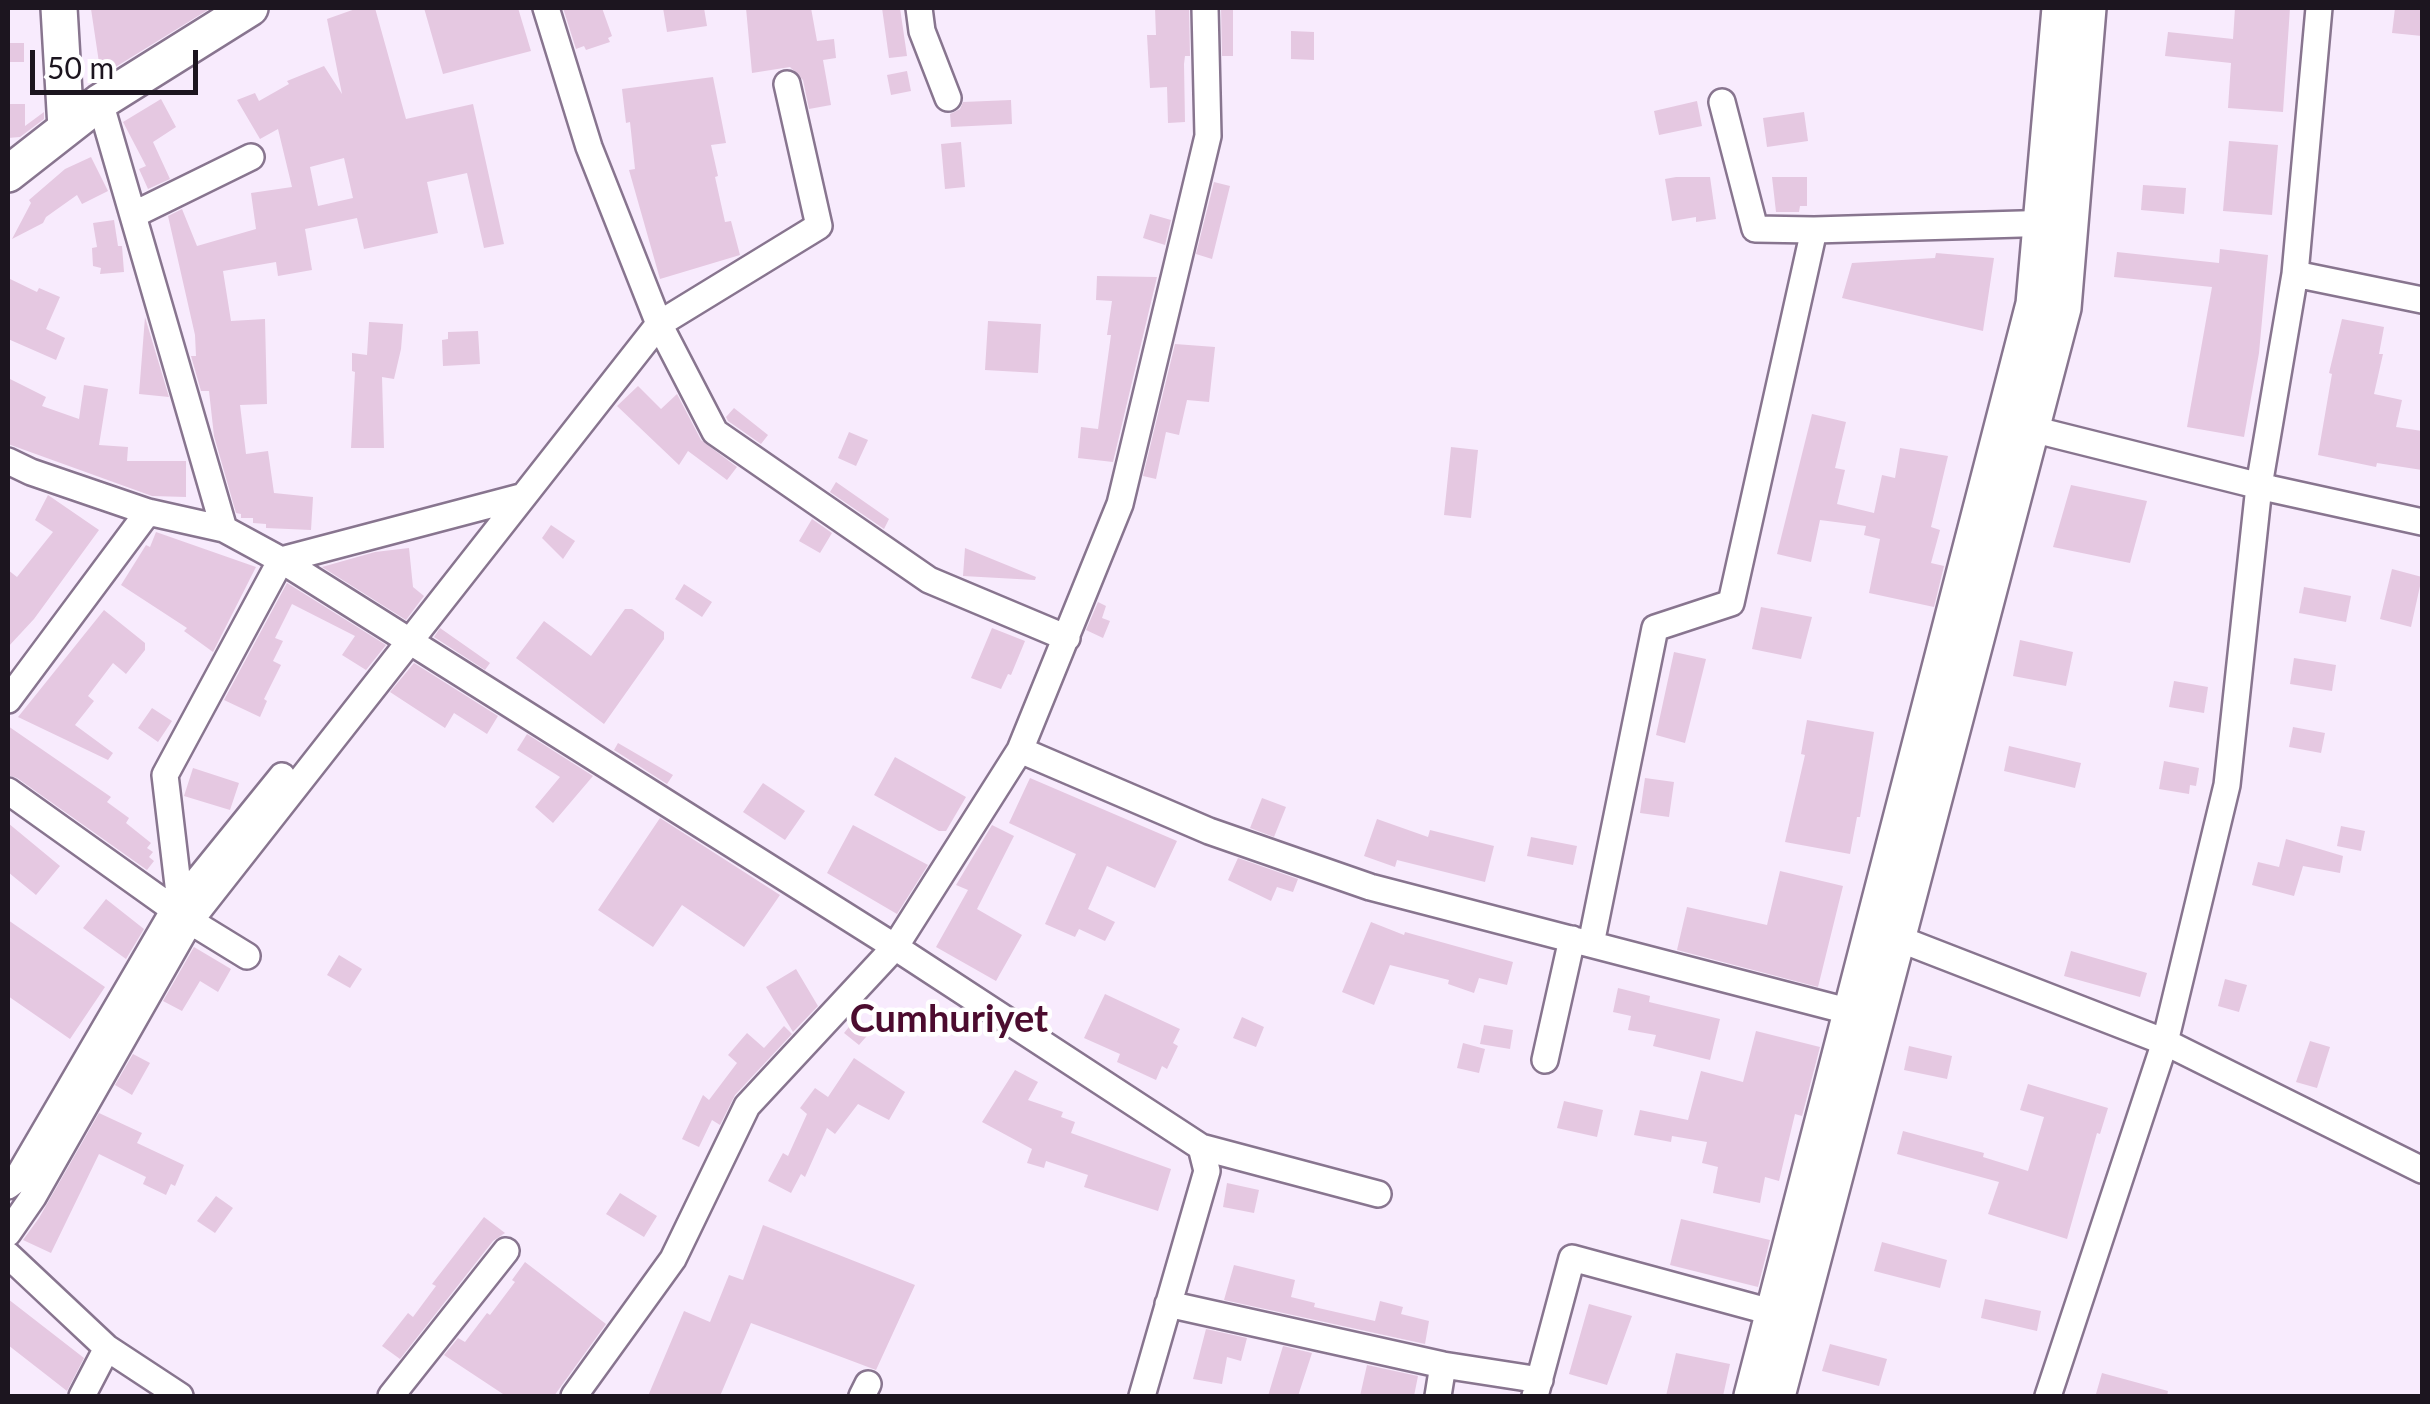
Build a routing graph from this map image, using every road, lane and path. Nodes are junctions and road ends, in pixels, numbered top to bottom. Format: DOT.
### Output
graph roads {
  1 [pos="59,8"];
  2 [pos="250,8"];
  3 [pos="546,8"];
  4 [pos="919,8"];
  5 [pos="1205,8"];
  6 [pos="2060,8"];
  7 [pos="2088,8"];
  8 [pos="2319,8"];
  9 [pos="787,84"];
  10 [pos="948,98"];
  11 [pos="100,102"];
  12 [pos="1722,102"];
  13 [pos="66,128"];
  14 [pos="252,156"];
  15 [pos="8,174"];
  16 [pos="133,215"];
  17 [pos="2057,222"];
  18 [pos="1814,230"];
  19 [pos="2295,274"];
  20 [pos="2422,300"];
  21 [pos="659,324"];
  22 [pos="2032,428"];
  23 [pos="8,461"];
  24 [pos="2259,486"];
  25 [pos="524,496"];
  26 [pos="148,512"];
  27 [pos="2422,522"];
  28 [pos="224,529"];
  29 [pos="281,560"];
  30 [pos="1066,638"];
  31 [pos="412,639"];
  32 [pos="8,700"];
  33 [pos="1020,750"];
  34 [pos="8,791"];
  35 [pos="182,910"];
  36 [pos="1897,938"];
  37 [pos="1581,942"];
  38 [pos="896,946"];
  39 [pos="247,956"];
  40 [pos="1864,1014"];
  41 [pos="2164,1042"];
  42 [pos="1544,1060"];
  43 [pos="1201,1146"];
  44 [pos="2422,1170"];
  45 [pos="8,1186"];
  46 [pos="1378,1194"];
  47 [pos="8,1233"];
  48 [pos="506,1250"];
  49 [pos="8,1255"];
  50 [pos="1168,1304"];
  51 [pos="1785,1316"];
  52 [pos="107,1348"];
  53 [pos="1443,1365"];
  54 [pos="1537,1388"];
  55 [pos="82,1396"];
  56 [pos="180,1396"];
  57 [pos="391,1396"];
  58 [pos="574,1396"];
  59 [pos="1142,1396"];
  60 [pos="1438,1396"];
  61 [pos="1752,1396"];
  62 [pos="1776,1396"];
  63 [pos="2048,1396"];
  1 -- 13 [label="street"];
  2 -- 11 [label="street"];
  3 -- 21 [label="street"];
  4 -- 10 [label="street"];
  5 -- 30 [label="street"];
  6 -- 17 [label="street"];
  7 -- 17 [label="street"];
  8 -- 19 [label="street"];
  9 -- 21 [label="street"];
  11 -- 13 [label="street"];
  11 -- 16 [label="street"];
  12 -- 18 [label="street"];
  13 -- 15 [label="street"];
  14 -- 16 [label="street"];
  16 -- 28 [label="street"];
  17 -- 18 [label="street"];
  17 -- 22 [label="street"];
  17 -- 40 [label="street"];
  18 -- 37 [label="street"];
  19 -- 20 [label="street"];
  19 -- 24 [label="street"];
  21 -- 25 [label="street"];
  21 -- 30 [label="street"];
  22 -- 24 [label="street"];
  22 -- 36 [label="street"];
  23 -- 26 [label="street"];
  24 -- 27 [label="street"];
  24 -- 41 [label="street"];
  25 -- 29 [label="street"];
  25 -- 31 [label="street"];
  26 -- 28 [label="street"];
  26 -- 32 [label="street"];
  28 -- 29 [label="street"];
  29 -- 31 [label="street"];
  29 -- 35 [label="street"];
  30 -- 33 [label="street"];
  31 -- 35 [label="street"];
  31 -- 38 [label="street"];
  33 -- 37 [label="street"];
  33 -- 38 [label="street"];
  34 -- 35 [label="street"];
  35 -- 39 [label="street"];
  35 -- 45 [label="street"];
  35 -- 47 [label="street"];
  36 -- 40 [label="street"];
  36 -- 41 [label="street"];
  37 -- 40 [label="street"];
  37 -- 42 [label="street"];
  38 -- 43 [label="street"];
  38 -- 58 [label="street"];
  40 -- 51 [label="street"];
  41 -- 44 [label="street"];
  41 -- 63 [label="street"];
  43 -- 46 [label="street"];
  43 -- 50 [label="street"];
  48 -- 57 [label="street"];
  49 -- 52 [label="street"];
  50 -- 53 [label="street"];
  50 -- 59 [label="street"];
  51 -- 54 [label="street"];
  51 -- 61 [label="street"];
  51 -- 62 [label="street"];
  52 -- 55 [label="street"];
  52 -- 56 [label="street"];
  53 -- 54 [label="street"];
  53 -- 60 [label="street"];
}
